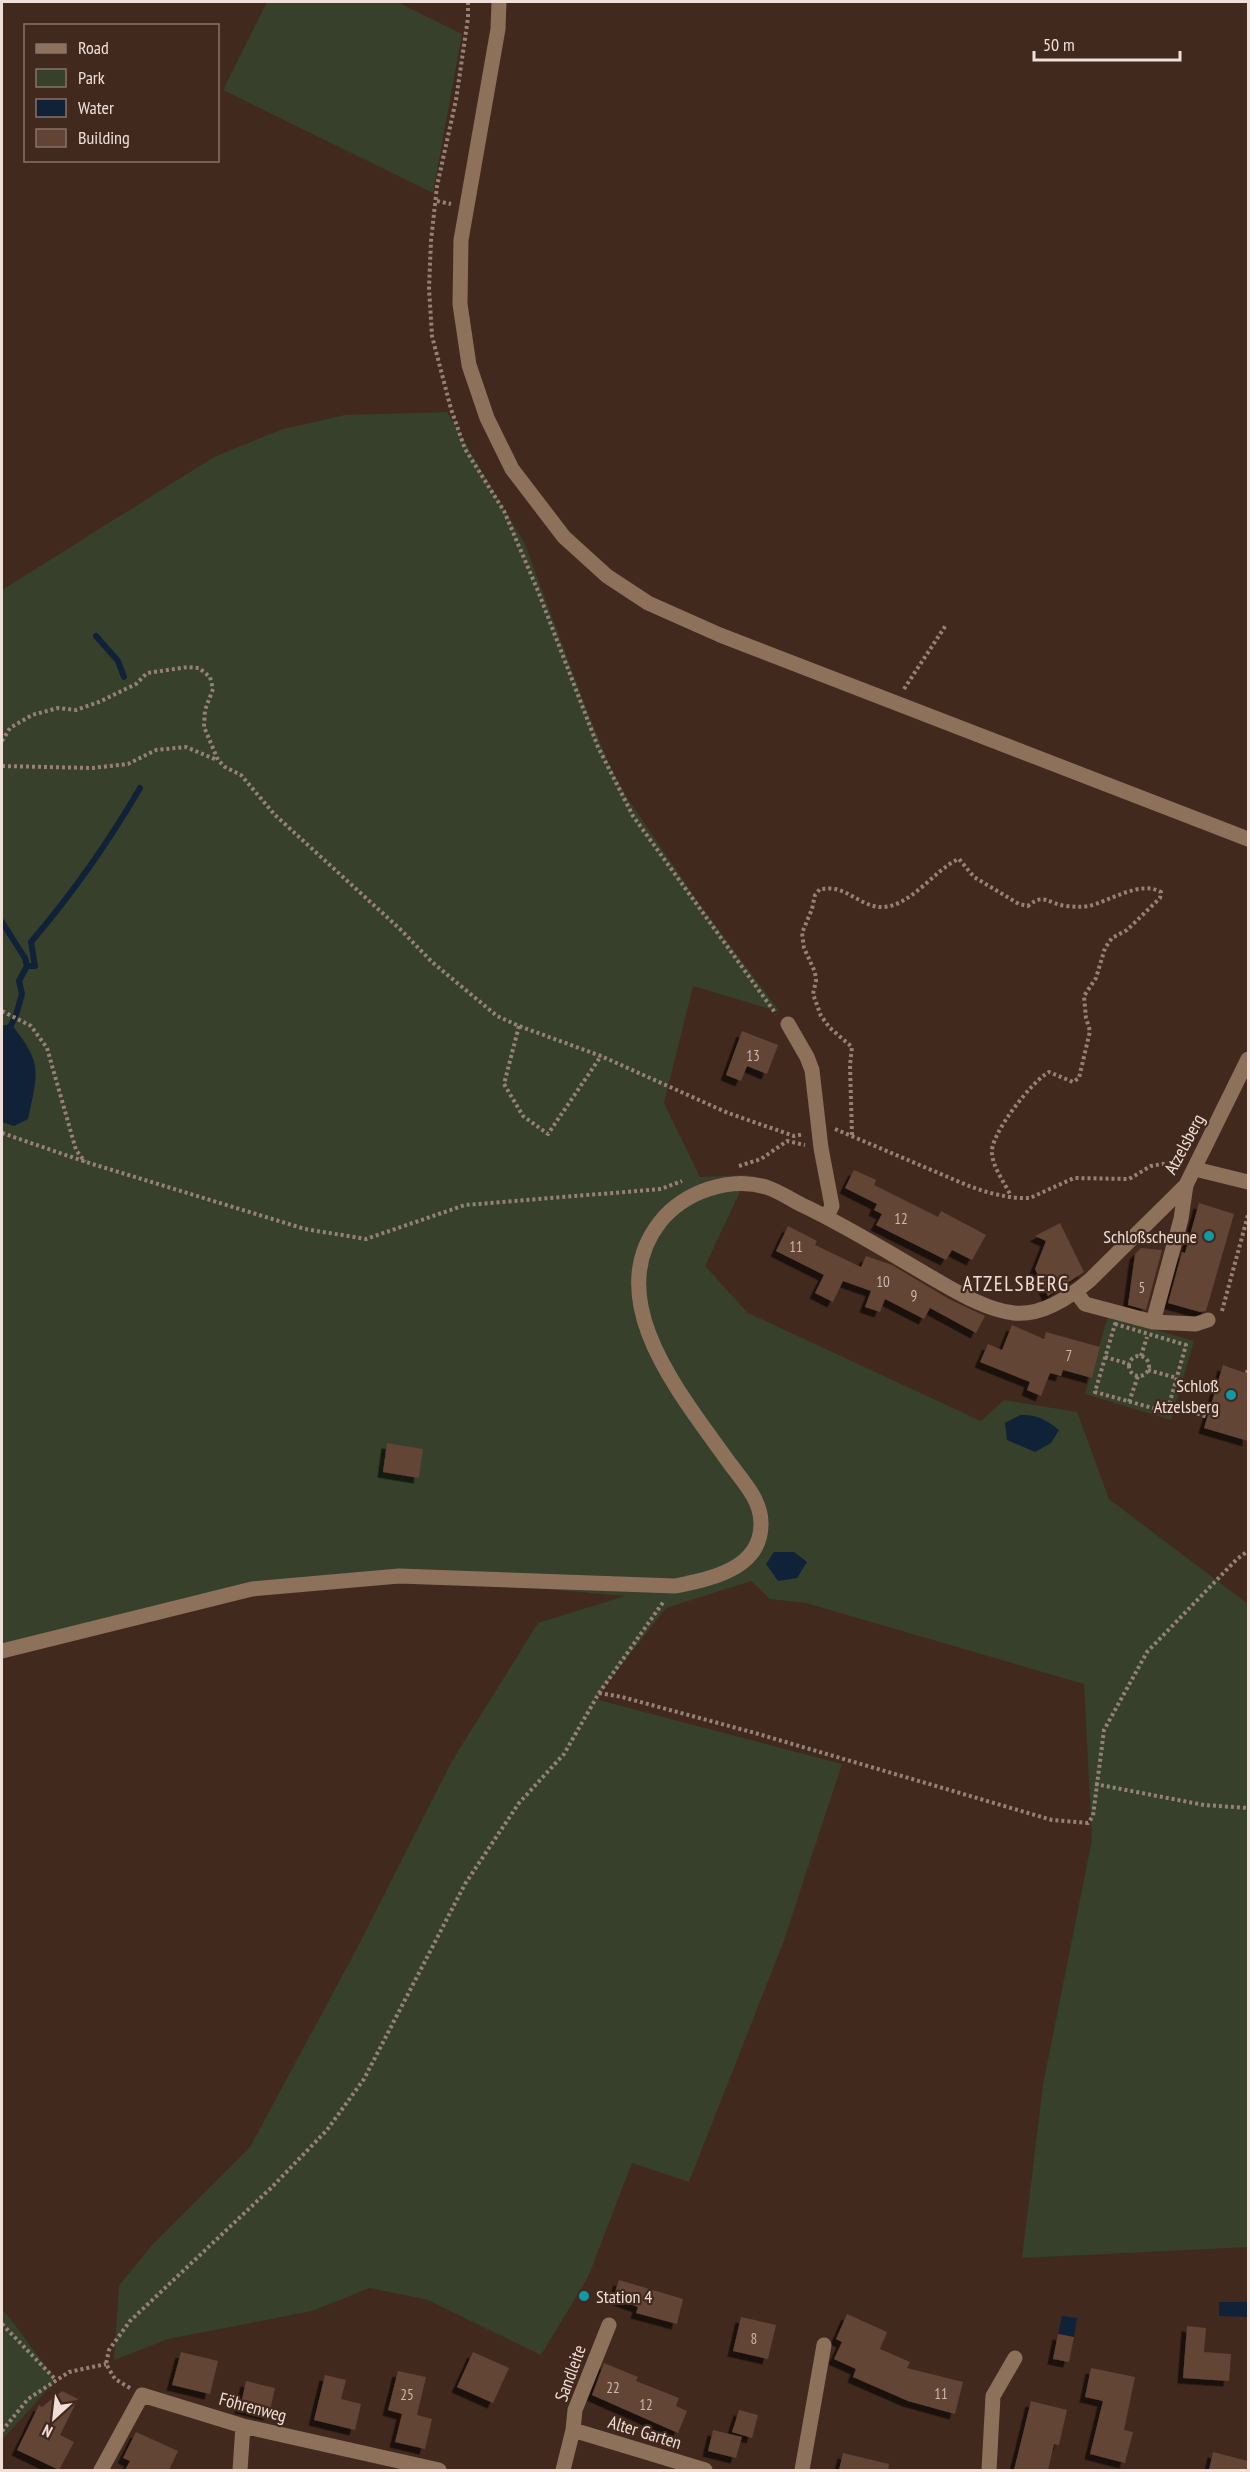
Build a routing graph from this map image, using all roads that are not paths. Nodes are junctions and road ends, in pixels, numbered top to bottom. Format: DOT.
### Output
graph roads {
  1 [pos="499,2"];
  2 [pos="1248,839"];
  3 [pos="788,1024"];
  4 [pos="1248,1059"];
  5 [pos="1195,1169"];
  6 [pos="1248,1182"];
  7 [pos="1186,1185"];
  8 [pos="827,1216"];
  9 [pos="1076,1292"];
  10 [pos="1208,1320"];
  11 [pos="1153,1322"];
  12 [pos="2,1651"];
  13 [pos="609,2325"];
  14 [pos="824,2345"];
  15 [pos="1015,2358"];
  16 [pos="243,2426"];
  17 [pos="573,2430"];
  18 [pos="102,2470"];
  19 [pos="240,2470"];
  20 [pos="439,2470"];
  21 [pos="562,2470"];
  22 [pos="705,2470"];
  23 [pos="802,2470"];
  24 [pos="989,2470"];
  1 -- 2 [label="street"];
  3 -- 8 [label="street"];
  4 -- 5 [label="street, Atzelsberg"];
  5 -- 6 [label="street"];
  5 -- 7 [label="street, Atzelsberg"];
  7 -- 9 [label="street, Atzelsberg"];
  7 -- 11 [label="street"];
  8 -- 9 [label="street, Atzelsberg"];
  8 -- 12 [label="street, Atzelsberg"];
  9 -- 11 [label="street"];
  10 -- 11 [label="street"];
  13 -- 17 [label="street, Sandleite"];
  14 -- 23 [label="street"];
  15 -- 24 [label="street"];
  16 -- 18 [label="street, Föhrenweg"];
  16 -- 19 [label="street"];
  16 -- 20 [label="street, Föhrenweg"];
  17 -- 21 [label="street, Sandleite"];
  17 -- 22 [label="street, Alter Garten"];
}
